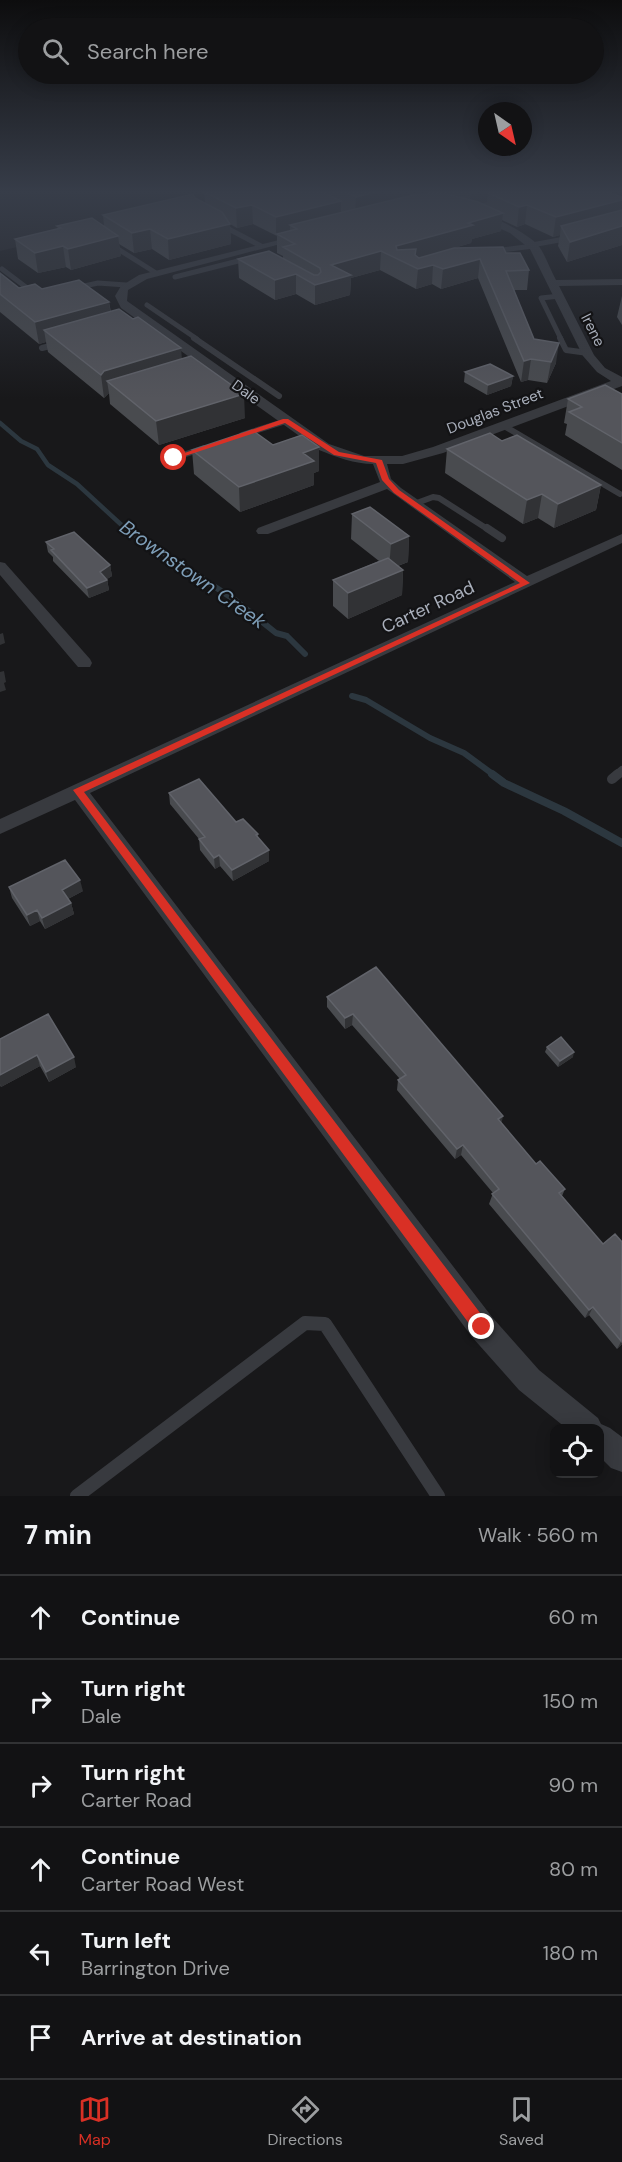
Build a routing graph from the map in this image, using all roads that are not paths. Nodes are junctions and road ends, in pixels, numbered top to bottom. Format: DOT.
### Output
graph roads {
  1 [pos="135,260"];
  2 [pos="209,260"];
  3 [pos="240,260"];
  4 [pos="540,260"];
  5 [pos="2,268"];
  6 [pos="156,273"];
  7 [pos="175,277"];
  8 [pos="622,282"];
  9 [pos="553,283"];
  10 [pos="124,288"];
  11 [pos="64,291"];
  12 [pos="40,295"];
  13 [pos="560,296"];
  14 [pos="147,305"];
  15 [pos="162,315"];
  16 [pos="139,322"];
  17 [pos="65,342"];
  18 [pos="42,348"];
  19 [pos="588,353"];
  20 [pos="230,362"];
  21 [pos="206,370"];
  22 [pos="621,381"];
  23 [pos="279,396"];
  24 [pos="286,421"];
  25 [pos="504,426"];
  26 [pos="230,439"];
  27 [pos="207,447"];
  28 [pos="174,458"];
  29 [pos="379,461"];
  30 [pos="388,484"];
  31 [pos="620,494"];
  32 [pos="414,504"];
  33 [pos="263,531"];
  34 [pos="502,538"];
  35 [pos="622,538"];
  36 [pos="0,566"];
  37 [pos="526,583"];
  38 [pos="84,663"];
  39 [pos="622,770"];
  40 [pos="612,779"];
  41 [pos="78,790"];
  42 [pos="0,826"];
  43 [pos="583,1424"];
  44 [pos="604,1441"];
  45 [pos="622,1457"];
  46 [pos="77,1496"];
  47 [pos="438,1496"];
  1 -- 6 [label="lane"];
  2 -- 6 [label="street"];
  3 -- 7 [label="lane"];
  4 -- 9 [label="street, Irene"];
  5 -- 12 [label="lane"];
  6 -- 10 [label="street"];
  8 -- 9 [label="street"];
  9 -- 13 [label="street, Irene"];
  10 -- 11 [label="lane"];
  10 -- 16 [label="street, Dale"];
  13 -- 19 [label="street, Irene"];
  13 -- 19 [label="lane"];
  14 -- 15 [label="lane"];
  15 -- 16 [label="lane"];
  15 -- 20 [label="lane"];
  16 -- 21 [label="street, Dale"];
  17 -- 18 [label="lane"];
  19 -- 22 [label="street, Irene"];
  20 -- 21 [label="lane"];
  20 -- 23 [label="lane"];
  21 -- 24 [label="street, Dale"];
  22 -- 25 [label="street, Douglas Street"];
  24 -- 26 [label="lane"];
  24 -- 29 [label="street, Dale"];
  25 -- 29 [label="street, Douglas Street"];
  25 -- 31 [label="lane"];
  27 -- 28 [label="lane"];
  29 -- 30 [label="street"];
  30 -- 32 [label="street"];
  30 -- 33 [label="street"];
  32 -- 34 [label="lane"];
  32 -- 37 [label="street"];
  35 -- 37 [label="street, Carter Road"];
  36 -- 38 [label="street"];
  37 -- 41 [label="street, Carter Road"];
  39 -- 40 [label="lane"];
  41 -- 42 [label="street, Carter Road"];
  41 -- 43 [label="street"];
  44 -- 45 [label="street"];
  46 -- 47 [label="lane"];
}
